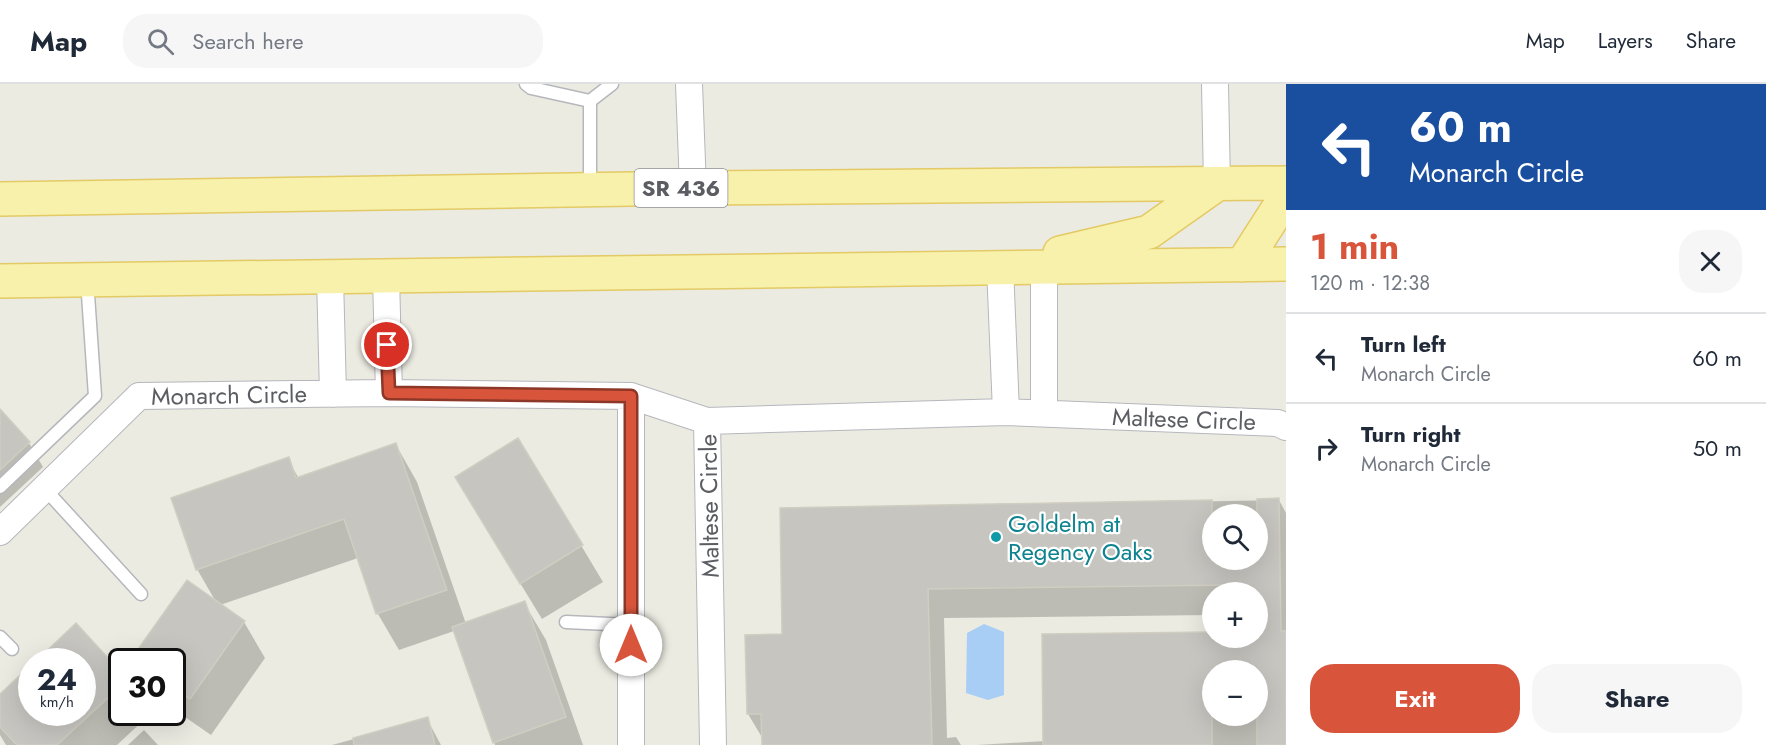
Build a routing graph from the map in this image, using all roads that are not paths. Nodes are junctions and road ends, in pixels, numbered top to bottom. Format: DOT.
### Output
graph roads {
  1 [pos="526,84"];
  2 [pos="612,84"];
  3 [pos="689,84"];
  4 [pos="1215,84"];
  5 [pos="591,101"];
  6 [pos="1286,183"];
  7 [pos="1217,184"];
  8 [pos="693,188"];
  9 [pos="590,189"];
  10 [pos="0,199"];
  11 [pos="1286,210"];
  12 [pos="1286,264"];
  13 [pos="1242,265"];
  14 [pos="1044,266"];
  15 [pos="1000,267"];
  16 [pos="386,276"];
  17 [pos="330,277"];
  18 [pos="87,280"];
  19 [pos="0,281"];
  20 [pos="389,393"];
  21 [pos="333,394"];
  22 [pos="631,396"];
  23 [pos="1006,412"];
  24 [pos="1044,413"];
  25 [pos="707,421"];
  26 [pos="1286,427"];
  27 [pos="0,487"];
  28 [pos="44,488"];
  29 [pos="0,532"];
  30 [pos="141,594"];
  31 [pos="566,622"];
  32 [pos="631,625"];
  33 [pos="0,637"];
  34 [pos="12,649"];
  35 [pos="631,745"];
  36 [pos="713,745"];
  1 -- 5 [label="lane"];
  2 -- 5 [label="lane"];
  3 -- 8 [label="street"];
  4 -- 7 [label="street"];
  5 -- 9 [label="lane"];
  6 -- 7 [label="main road, SR 436"];
  7 -- 8 [label="main road, SR 436"];
  7 -- 15 [label="main road"];
  8 -- 9 [label="main road, SR 436"];
  9 -- 10 [label="main road, SR 436"];
  11 -- 13 [label="main road"];
  12 -- 13 [label="main road"];
  13 -- 14 [label="main road"];
  14 -- 15 [label="main road"];
  14 -- 24 [label="street"];
  15 -- 16 [label="main road"];
  15 -- 23 [label="street"];
  16 -- 17 [label="main road"];
  16 -- 20 [label="street"];
  17 -- 18 [label="main road"];
  17 -- 21 [label="street, Monarch Circle"];
  18 -- 19 [label="main road"];
  18 -- 27 [label="lane"];
  20 -- 21 [label="street, Monarch Circle"];
  20 -- 22 [label="street, Monarch Circle"];
  21 -- 28 [label="street, Monarch Circle"];
  22 -- 25 [label="street, Monarch Circle"];
  22 -- 32 [label="street"];
  23 -- 24 [label="street, Maltese Circle"];
  23 -- 25 [label="street, Maltese Circle"];
  24 -- 26 [label="street, Maltese Circle"];
  25 -- 36 [label="street, Maltese Circle"];
  28 -- 29 [label="street, Monarch Circle"];
  28 -- 30 [label="lane"];
  31 -- 32 [label="lane"];
  32 -- 35 [label="street"];
  33 -- 34 [label="lane"];
}
